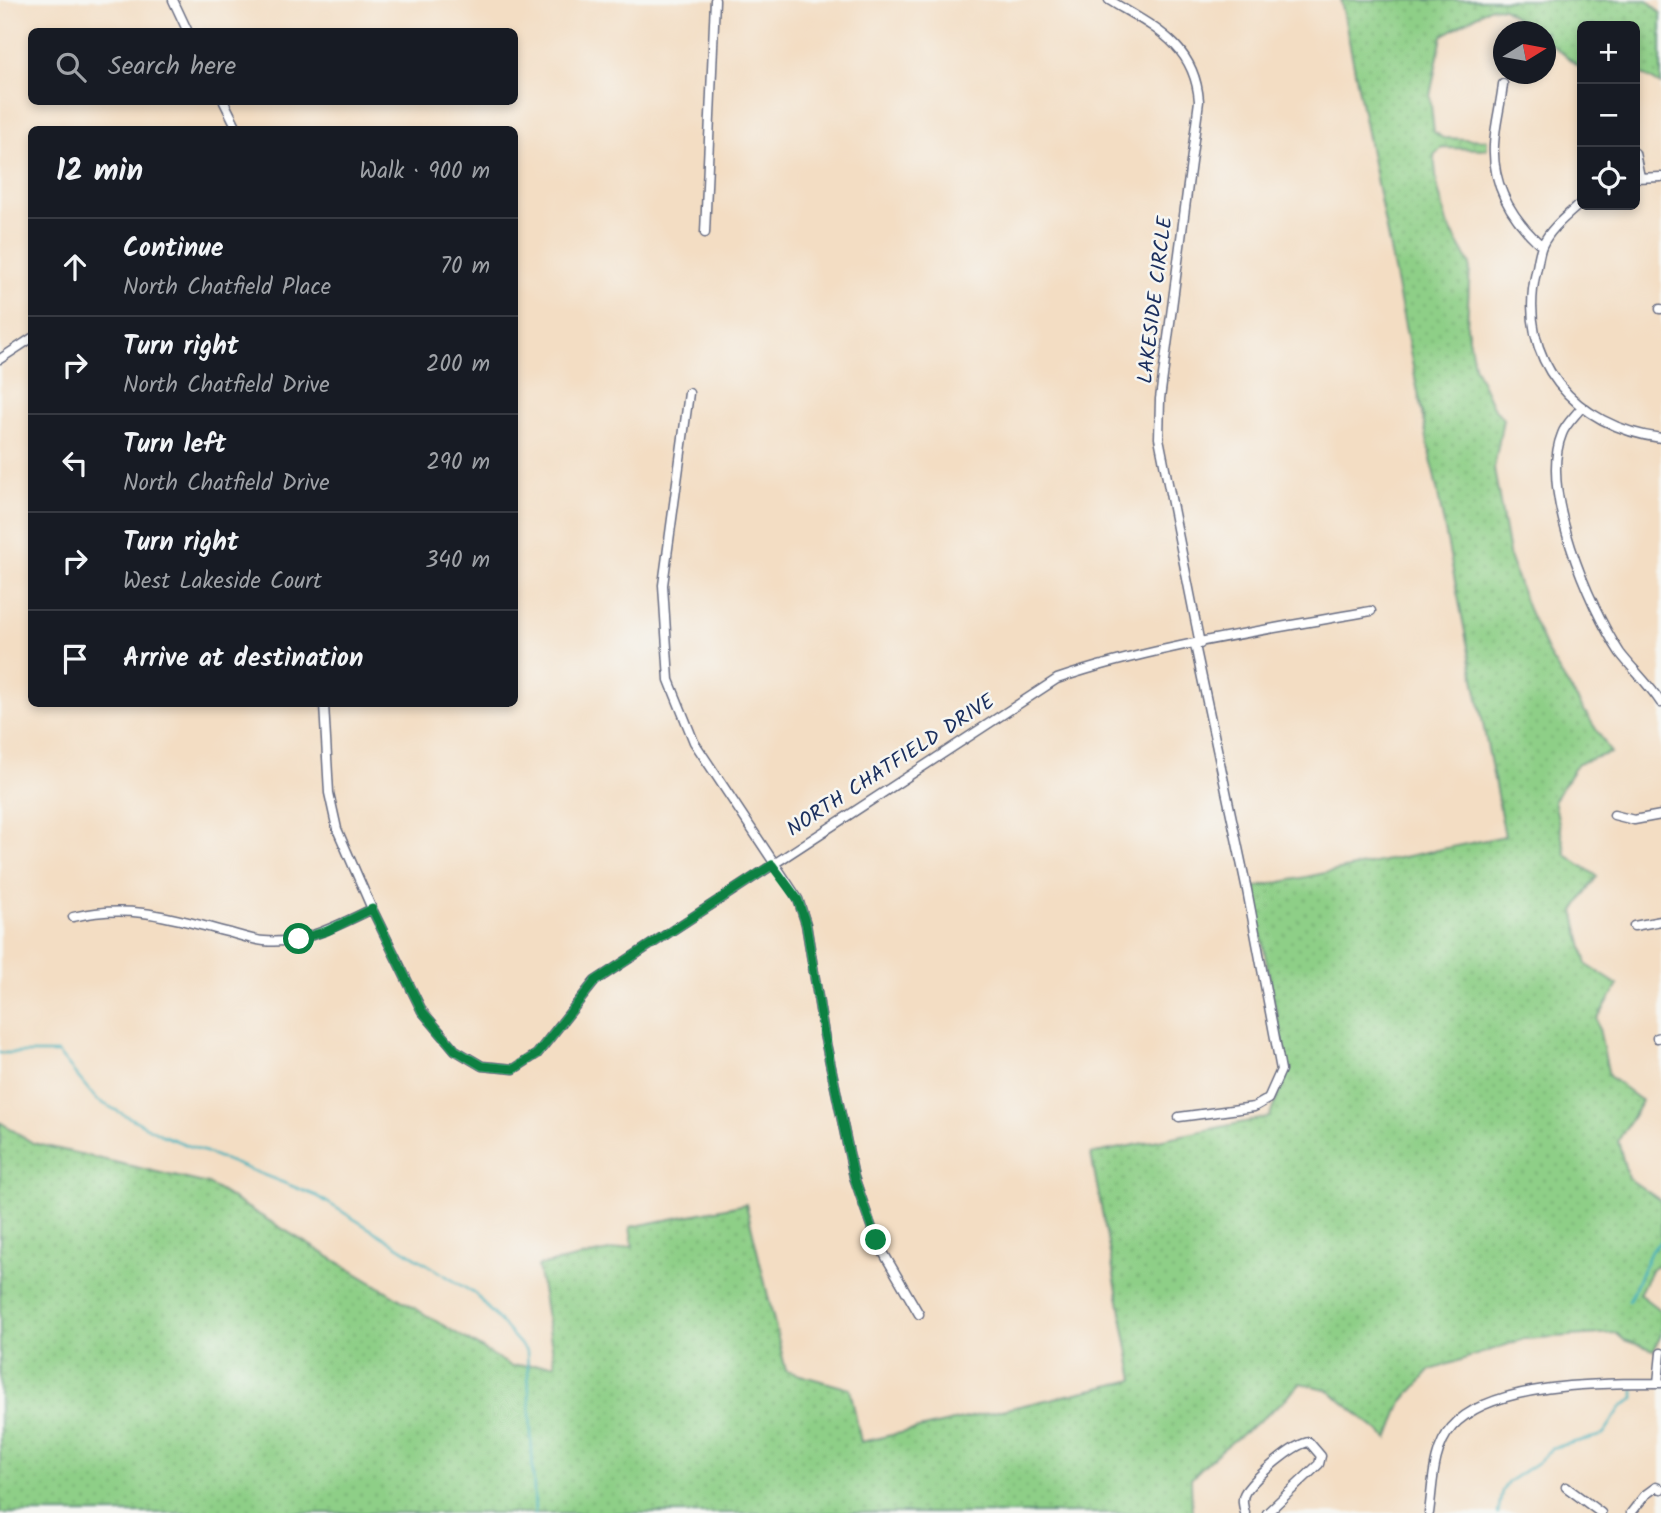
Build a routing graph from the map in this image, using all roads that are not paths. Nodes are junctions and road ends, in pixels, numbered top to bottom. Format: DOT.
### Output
graph roads {
  1 [pos="173,0"];
  2 [pos="715,0"];
  3 [pos="1109,0"];
  4 [pos="186,28"];
  5 [pos="1503,84"];
  6 [pos="226,105"];
  7 [pos="236,126"];
  8 [pos="1661,177"];
  9 [pos="1640,178"];
  10 [pos="1577,208"];
  11 [pos="705,233"];
  12 [pos="1542,246"];
  13 [pos="28,341"];
  14 [pos="0,359"];
  15 [pos="688,393"];
  16 [pos="1581,408"];
  17 [pos="1661,438"];
  18 [pos="1371,611"];
  19 [pos="1198,644"];
  20 [pos="1661,703"];
  21 [pos="324,707"];
  22 [pos="1614,815"];
  23 [pos="1661,815"];
  24 [pos="772,865"];
  25 [pos="372,909"];
  26 [pos="74,918"];
  27 [pos="1661,921"];
  28 [pos="1634,926"];
  29 [pos="1179,1117"];
  30 [pos="919,1314"];
  31 [pos="1661,1353"];
  32 [pos="1659,1382"];
  33 [pos="1566,1487"];
  34 [pos="1661,1489"];
  35 [pos="1245,1513"];
  36 [pos="1267,1513"];
  37 [pos="1429,1513"];
  38 [pos="1601,1513"];
  39 [pos="1632,1513"];
  1 -- 4 [label="street"];
  2 -- 11 [label="street"];
  3 -- 19 [label="street, LAKESIDE CIRCLE"];
  5 -- 12 [label="street"];
  6 -- 7 [label="street"];
  8 -- 9 [label="street"];
  10 -- 12 [label="street"];
  12 -- 16 [label="street"];
  13 -- 14 [label="street"];
  15 -- 24 [label="street"];
  16 -- 17 [label="street"];
  16 -- 20 [label="street"];
  18 -- 19 [label="street, NORTH CHATFIELD DRIVE"];
  19 -- 24 [label="street, NORTH CHATFIELD DRIVE"];
  19 -- 29 [label="street, LAKESIDE CIRCLE"];
  21 -- 25 [label="street, NORTH CHATFIELD DRIVE"];
  22 -- 23 [label="street"];
  24 -- 25 [label="street, NORTH CHATFIELD DRIVE"];
  24 -- 30 [label="street"];
  25 -- 26 [label="street"];
  27 -- 28 [label="street"];
  31 -- 32 [label="street"];
  32 -- 37 [label="street"];
  33 -- 38 [label="street"];
  34 -- 39 [label="street"];
  35 -- 36 [label="street"];
}
